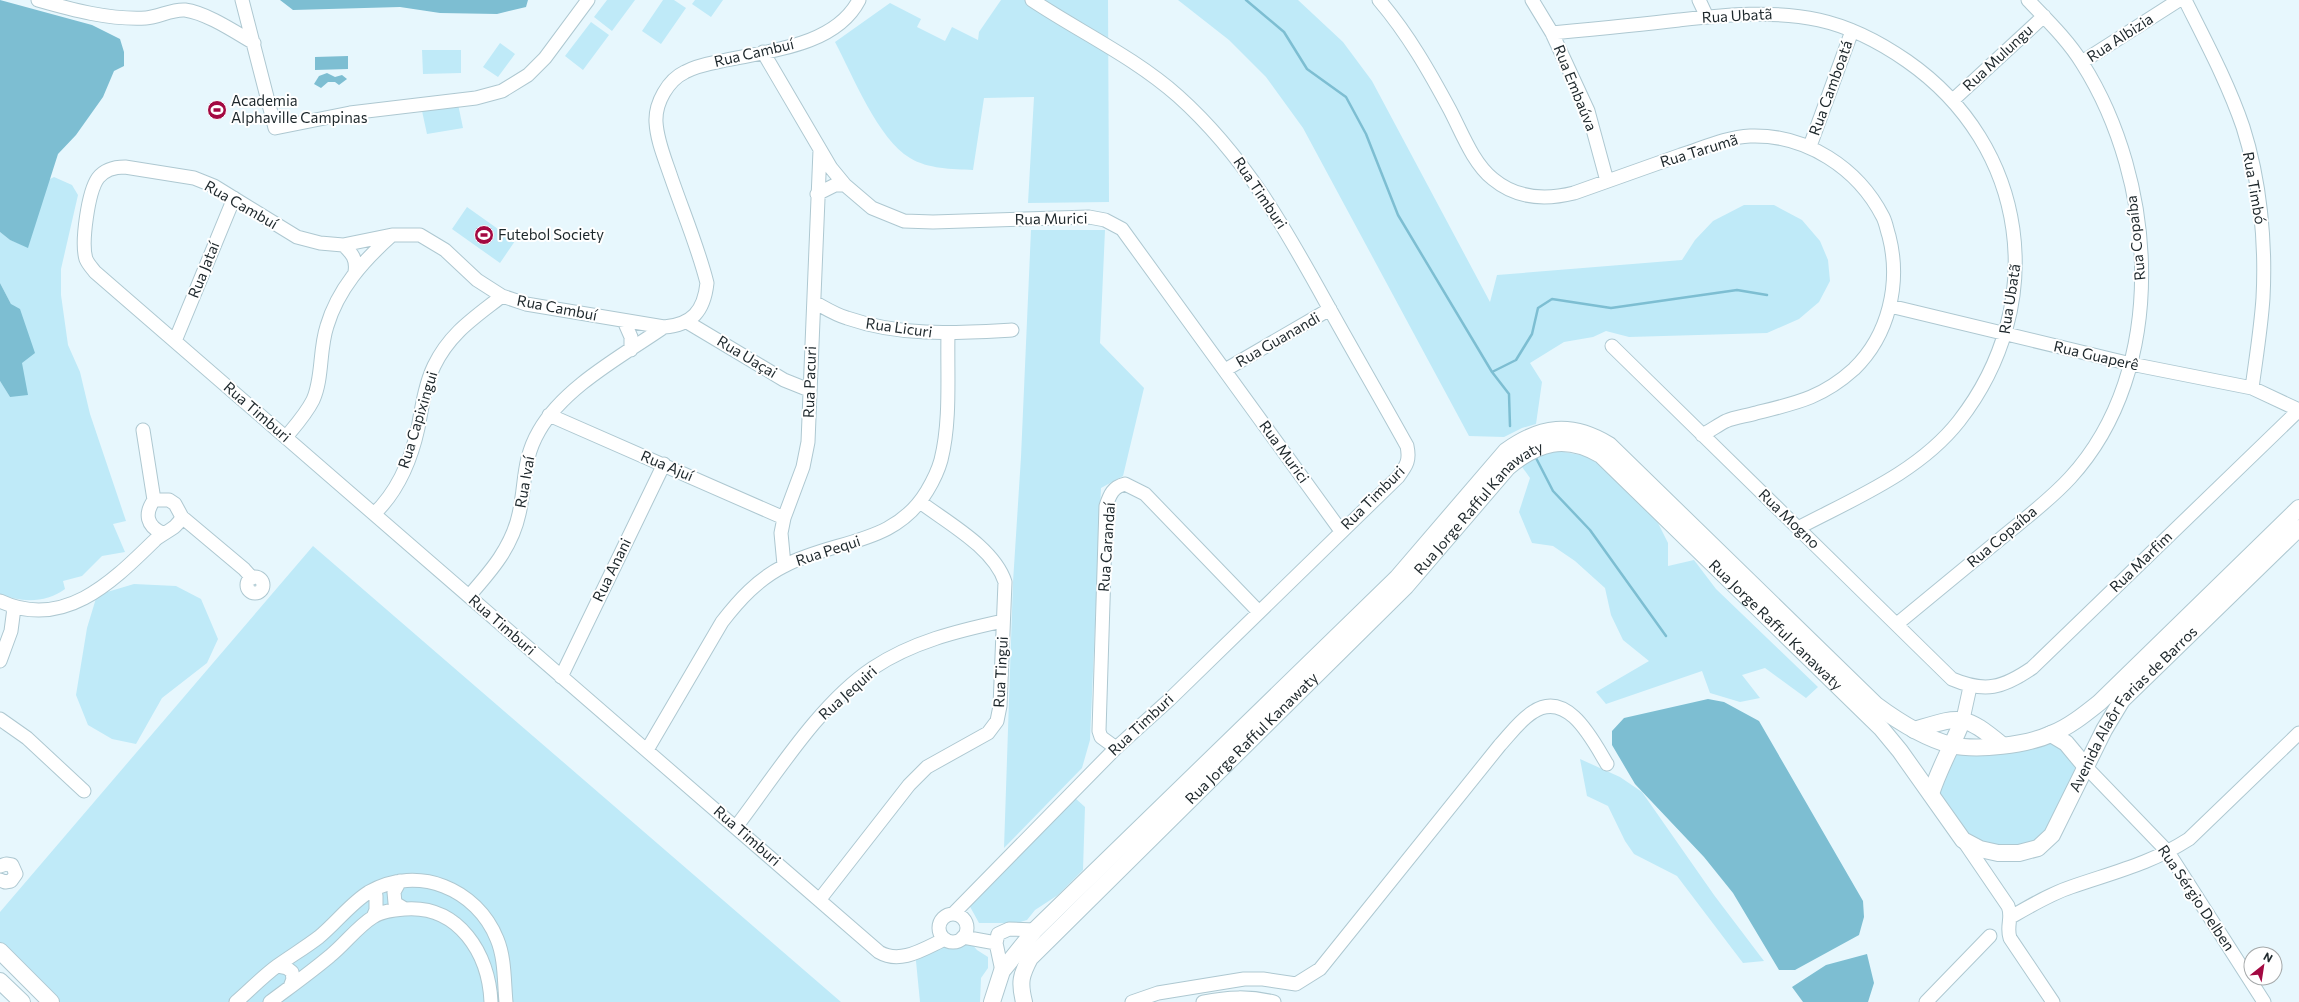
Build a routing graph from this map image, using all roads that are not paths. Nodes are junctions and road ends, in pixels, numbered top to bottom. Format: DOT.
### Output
graph roads {
  1 [pos="38,0"];
  2 [pos="242,0"];
  3 [pos="588,0"];
  4 [pos="859,0"];
  5 [pos="1032,0"];
  6 [pos="1379,0"];
  7 [pos="1532,0"];
  8 [pos="1699,0"];
  9 [pos="2028,0"];
  10 [pos="2179,0"];
  11 [pos="2185,0"];
  12 [pos="2044,16"];
  13 [pos="1706,17"];
  14 [pos="1852,30"];
  15 [pos="1552,33"];
  16 [pos="254,42"];
  17 [pos="763,52"];
  18 [pos="2082,62"];
  19 [pos="1953,100"];
  20 [pos="1810,146"];
  21 [pos="820,150"];
  22 [pos="1607,181"];
  23 [pos="845,184"];
  24 [pos="817,194"];
  25 [pos="234,198"];
  26 [pos="392,235"];
  27 [pos="343,245"];
  28 [pos="95,272"];
  29 [pos="355,272"];
  30 [pos="502,296"];
  31 [pos="814,302"];
  32 [pos="1890,306"];
  33 [pos="1330,309"];
  34 [pos="624,321"];
  35 [pos="687,322"];
  36 [pos="664,327"];
  37 [pos="1012,330"];
  38 [pos="948,334"];
  39 [pos="2006,334"];
  40 [pos="175,341"];
  41 [pos="1612,346"];
  42 [pos="631,350"];
  43 [pos="2131,364"];
  44 [pos="1225,370"];
  45 [pos="2252,388"];
  46 [pos="809,390"];
  47 [pos="2299,410"];
  48 [pos="549,415"];
  49 [pos="143,430"];
  50 [pos="1702,435"];
  51 [pos="286,437"];
  52 [pos="664,464"];
  53 [pos="154,500"];
  54 [pos="920,502"];
  55 [pos="2299,508"];
  56 [pos="374,514"];
  57 [pos="182,517"];
  58 [pos="784,518"];
  59 [pos="1798,528"];
  60 [pos="2299,528"];
  61 [pos="1341,531"];
  62 [pos="162,533"];
  63 [pos="784,565"];
  64 [pos="252,578"];
  65 [pos="469,596"];
  66 [pos="0,601"];
  67 [pos="14,608"];
  68 [pos="1258,611"];
  69 [pos="1003,621"];
  70 [pos="1897,624"];
  71 [pos="0,661"];
  72 [pos="561,677"];
  73 [pos="1970,687"];
  74 [pos="0,719"];
  75 [pos="1963,719"];
  76 [pos="1914,730"];
  77 [pos="2299,733"];
  78 [pos="2051,734"];
  79 [pos="1953,745"];
  80 [pos="2002,745"];
  81 [pos="1116,748"];
  82 [pos="647,750"];
  83 [pos="1607,764"];
  84 [pos="2086,767"];
  85 [pos="84,791"];
  86 [pos="1931,794"];
  87 [pos="736,827"];
  88 [pos="1963,840"];
  89 [pos="2168,852"];
  90 [pos="0,865"];
  91 [pos="0,880"];
  92 [pos="400,881"];
  93 [pos="369,892"];
  94 [pos="820,899"];
  95 [pos="1071,905"];
  96 [pos="405,909"];
  97 [pos="953,914"];
  98 [pos="373,917"];
  99 [pos="2011,917"];
  100 [pos="940,923"];
  101 [pos="492,928"];
  102 [pos="1035,930"];
  103 [pos="964,933"];
  104 [pos="1990,936"];
  105 [pos="469,937"];
  106 [pos="946,939"];
  107 [pos="997,939"];
  108 [pos="0,951"];
  109 [pos="915,952"];
  110 [pos="502,954"];
  111 [pos="482,960"];
  112 [pos="277,966"];
  113 [pos="1002,972"];
  114 [pos="0,981"];
  115 [pos="290,987"];
  116 [pos="251,989"];
  117 [pos="22,1002"];
  118 [pos="51,1002"];
  119 [pos="236,1002"];
  120 [pos="250,1002"];
  121 [pos="270,1002"];
  122 [pos="491,1002"];
  123 [pos="506,1002"];
  124 [pos="992,1002"];
  125 [pos="1024,1002"];
  126 [pos="1132,1002"];
  127 [pos="1203,1002"];
  128 [pos="1274,1002"];
  129 [pos="1926,1002"];
  130 [pos="2053,1002"];
  131 [pos="2264,1002"];
  1 -- 16 [label="street"];
  2 -- 16 [label="street"];
  3 -- 16 [label="street"];
  4 -- 17 [label="street, Rua Cambuí"];
  5 -- 33 [label="street, Rua Timburi"];
  6 -- 22 [label="street, Rua Tarumã"];
  7 -- 15 [label="street, Rua Embaúva"];
  8 -- 13 [label="street"];
  9 -- 12 [label="street, Rua Copaíba"];
  10 -- 18 [label="street, Rua Albizia"];
  11 -- 45 [label="street, Rua Timbó"];
  12 -- 18 [label="street, Rua Copaíba"];
  12 -- 19 [label="street, Rua Mulungu"];
  13 -- 14 [label="street, Rua Ubatã"];
  13 -- 15 [label="street, Rua Ubatã"];
  14 -- 19 [label="street, Rua Ubatã"];
  14 -- 20 [label="street, Rua Camboatá"];
  15 -- 22 [label="street, Rua Embaúva"];
  17 -- 21 [label="street, Rua Murici"];
  17 -- 35 [label="street, Rua Cambuí"];
  18 -- 43 [label="street, Rua Copaíba"];
  19 -- 39 [label="street, Rua Ubatã"];
  20 -- 22 [label="street, Rua Tarumã"];
  20 -- 32 [label="street, Rua Tarumã"];
  21 -- 23 [label="street, Rua Murici"];
  21 -- 24 [label="street, Rua Pacuri"];
  23 -- 24 [label="street"];
  23 -- 44 [label="street, Rua Murici"];
  24 -- 31 [label="street, Rua Pacuri"];
  25 -- 27 [label="street, Rua Cambuí"];
  25 -- 28 [label="street, Rua Cambuí"];
  25 -- 40 [label="street, Rua Jataí"];
  26 -- 27 [label="street, Rua Cambuí"];
  26 -- 29 [label="street"];
  26 -- 30 [label="street, Rua Cambuí"];
  27 -- 29 [label="street"];
  28 -- 40 [label="street, Rua Timburi"];
  29 -- 51 [label="street"];
  30 -- 34 [label="street, Rua Cambuí"];
  30 -- 56 [label="street, Rua Capixingui"];
  31 -- 38 [label="street, Rua Licuri"];
  31 -- 46 [label="street, Rua Pacuri"];
  32 -- 39 [label="street, Rua Guaperê"];
  32 -- 50 [label="street, Rua Tarumã"];
  33 -- 44 [label="street, Rua Guanandi"];
  33 -- 61 [label="street, Rua Timburi"];
  34 -- 36 [label="street, Rua Cambuí"];
  34 -- 42 [label="street"];
  35 -- 36 [label="street, Rua Cambuí"];
  35 -- 46 [label="street, Rua Uaçai"];
  36 -- 42 [label="street, Rua Ivaí"];
  37 -- 38 [label="street, Rua Licuri"];
  38 -- 54 [label="street, Rua Pequi"];
  39 -- 43 [label="street, Rua Guaperê"];
  39 -- 59 [label="street, Rua Ubatã"];
  40 -- 51 [label="street, Rua Timburi"];
  41 -- 50 [label="street, Rua Mogno"];
  42 -- 48 [label="street, Rua Ivaí"];
  43 -- 45 [label="street, Rua Guaperê"];
  43 -- 70 [label="street, Rua Copaíba"];
  44 -- 61 [label="street, Rua Murici"];
  45 -- 47 [label="street, Rua Guaperê"];
  46 -- 58 [label="street, Rua Pacuri"];
  47 -- 73 [label="street, Rua Marfim"];
  48 -- 52 [label="street, Rua Ajuí"];
  48 -- 65 [label="street, Rua Ivaí"];
  49 -- 53 [label="street"];
  50 -- 59 [label="street, Rua Mogno"];
  51 -- 56 [label="street, Rua Timburi"];
  52 -- 58 [label="street, Rua Ajuí"];
  52 -- 72 [label="street, Rua Anani"];
  53 -- 57 [label="street"];
  53 -- 62 [label="street"];
  54 -- 63 [label="street, Rua Pequi"];
  54 -- 69 [label="street, Rua Tingui"];
  55 -- 78 [label="main road, Avenida Alaôr Farias de Barros"];
  56 -- 65 [label="street, Rua Timburi"];
  57 -- 62 [label="street"];
  57 -- 64 [label="street"];
  58 -- 63 [label="street, Rua Pacuri"];
  59 -- 70 [label="street, Rua Mogno"];
  60 -- 84 [label="main road, Avenida Alaôr Farias de Barros"];
  61 -- 68 [label="street, Rua Timburi"];
  62 -- 67 [label="street"];
  63 -- 82 [label="street, Rua Pequi"];
  65 -- 72 [label="street, Rua Timburi"];
  66 -- 67 [label="street"];
  67 -- 71 [label="street"];
  68 -- 81 [label="street, Rua Timburi"];
  68 -- 81 [label="street, Rua Carandaí"];
  69 -- 87 [label="street, Rua Jequiri"];
  69 -- 94 [label="street, Rua Tingui"];
  70 -- 73 [label="street, Rua Mogno"];
  72 -- 82 [label="street, Rua Timburi"];
  73 -- 75 [label="street"];
  74 -- 85 [label="street"];
  75 -- 76 [label="main road"];
  75 -- 79 [label="main road"];
  75 -- 80 [label="main road"];
  76 -- 79 [label="main road, Rua Jorge Rafful Kanawaty"];
  76 -- 95 [label="main road, Rua Jorge Rafful Kanawaty"];
  77 -- 89 [label="street"];
  78 -- 80 [label="main road, Avenida Alaôr Farias de Barros"];
  78 -- 84 [label="main road"];
  79 -- 80 [label="main road, Avenida Alaôr Farias de Barros"];
  79 -- 86 [label="main road"];
  81 -- 97 [label="street, Rua Timburi"];
  82 -- 87 [label="street, Rua Timburi"];
  83 -- 126 [label="street"];
  84 -- 88 [label="main road, Avenida Alaôr Farias de Barros"];
  84 -- 89 [label="street, Rua Sérgio Delben"];
  86 -- 88 [label="main road, Rua Jorge Rafful Kanawaty"];
  86 -- 95 [label="main road, Rua Jorge Rafful Kanawaty"];
  87 -- 94 [label="street, Rua Timburi"];
  88 -- 99 [label="street"];
  89 -- 99 [label="street"];
  89 -- 131 [label="street, Rua Sérgio Delben"];
  90 -- 91 [label="street"];
  92 -- 93 [label="street"];
  92 -- 96 [label="street"];
  92 -- 101 [label="street"];
  93 -- 98 [label="street"];
  93 -- 112 [label="street"];
  94 -- 109 [label="street, Rua Timburi"];
  95 -- 102 [label="main road, Rua Jorge Rafful Kanawaty"];
  95 -- 125 [label="main road, Rua Jorge Rafful Kanawaty"];
  96 -- 98 [label="street"];
  96 -- 105 [label="street"];
  97 -- 100 [label="street"];
  97 -- 103 [label="street"];
  98 -- 115 [label="street"];
  99 -- 130 [label="street"];
  100 -- 106 [label="street"];
  100 -- 109 [label="street"];
  101 -- 105 [label="street"];
  101 -- 110 [label="street"];
  102 -- 107 [label="street"];
  102 -- 113 [label="main road, Rua Jorge Rafful Kanawaty"];
  103 -- 106 [label="street"];
  103 -- 107 [label="street"];
  104 -- 129 [label="street"];
  105 -- 111 [label="street"];
  106 -- 109 [label="street, Rua Timburi"];
  107 -- 113 [label="street"];
  108 -- 118 [label="main road"];
  110 -- 111 [label="street"];
  110 -- 123 [label="street"];
  111 -- 122 [label="street"];
  112 -- 115 [label="street"];
  112 -- 116 [label="street"];
  113 -- 124 [label="main road, Rua Jorge Rafful Kanawaty"];
  114 -- 117 [label="main road"];
  115 -- 121 [label="street"];
  116 -- 119 [label="street"];
  116 -- 120 [label="street"];
  127 -- 128 [label="street"];
}
